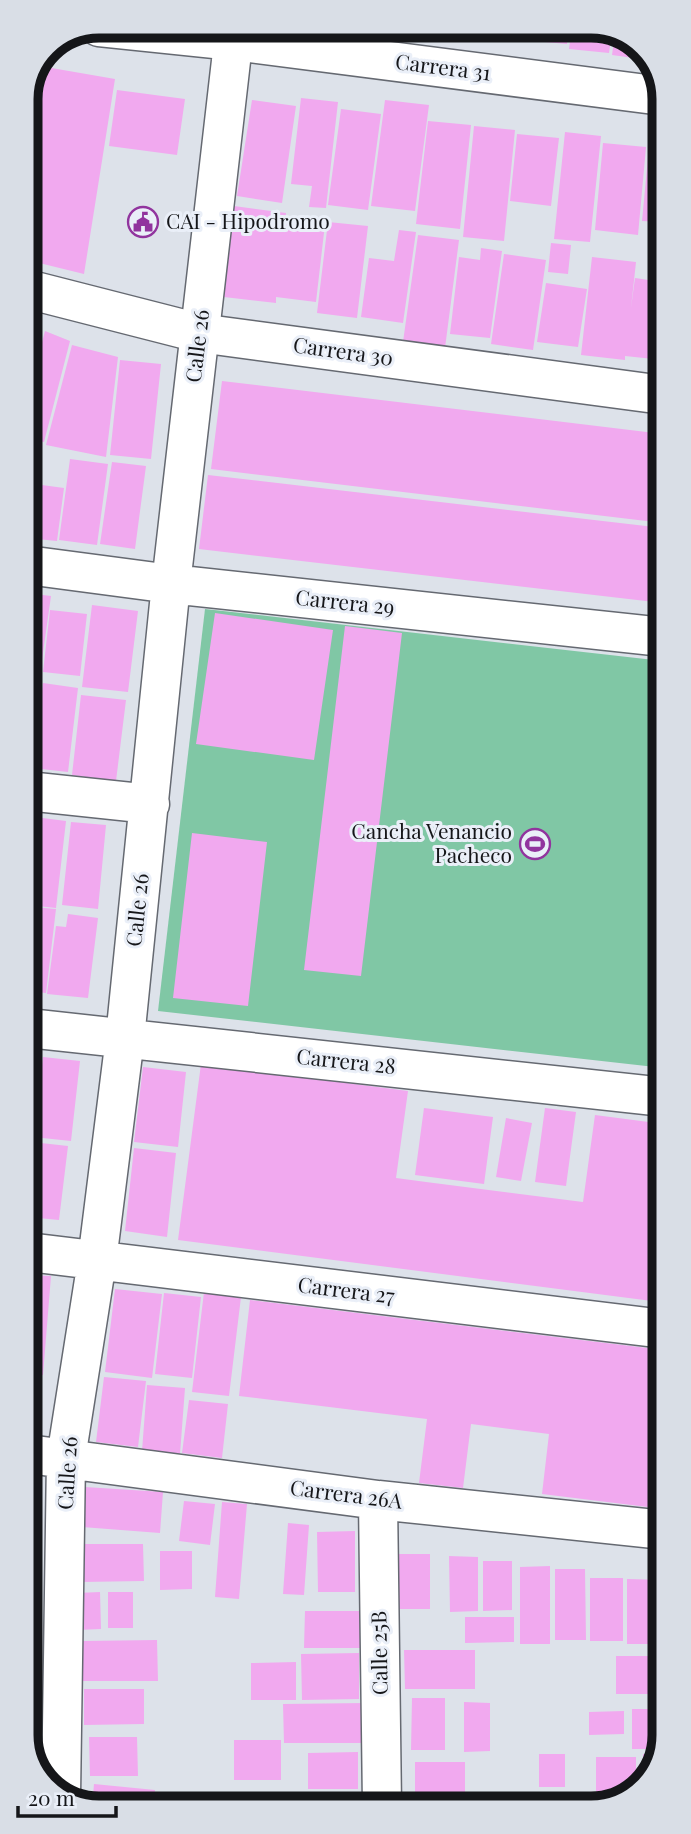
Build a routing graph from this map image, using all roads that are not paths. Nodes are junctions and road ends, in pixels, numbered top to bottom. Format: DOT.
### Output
graph roads {
  1 [pos="234,38"];
  2 [pos="265,38"];
  3 [pos="652,95"];
  4 [pos="39,292"];
  5 [pos="199,333"];
  6 [pos="652,395"];
  7 [pos="39,567"];
  8 [pos="171,584"];
  9 [pos="652,636"];
  10 [pos="39,792"];
  11 [pos="150,804"];
  12 [pos="38,1029"];
  13 [pos="124,1038"];
  14 [pos="652,1096"];
  15 [pos="38,1253"];
  16 [pos="97,1261"];
  17 [pos="652,1328"];
  18 [pos="38,1455"];
  19 [pos="66,1458"];
  20 [pos="378,1500"];
  21 [pos="652,1529"];
  22 [pos="61,1781"];
  23 [pos="382,1796"];
  1 -- 5 [label="street, Calle 26"];
  2 -- 3 [label="street, Carrera 31"];
  4 -- 5 [label="street, Carrera 30"];
  5 -- 6 [label="street, Carrera 30"];
  5 -- 8 [label="street, Calle 26"];
  7 -- 8 [label="street, Carrera 29"];
  8 -- 9 [label="street, Carrera 29"];
  8 -- 11 [label="street, Calle 26"];
  10 -- 11 [label="street"];
  11 -- 13 [label="street, Calle 26"];
  12 -- 13 [label="street, Carrera 28"];
  13 -- 14 [label="street, Carrera 28"];
  13 -- 16 [label="street, Calle 26"];
  15 -- 16 [label="street, Carrera 27"];
  16 -- 17 [label="street, Carrera 27"];
  16 -- 19 [label="street, Calle 26"];
  18 -- 19 [label="street, Carrera 26A"];
  19 -- 20 [label="street, Carrera 26A"];
  19 -- 22 [label="street, Calle 26"];
  20 -- 21 [label="street, Carrera 26A"];
  20 -- 23 [label="street, Calle 25B"];
}
